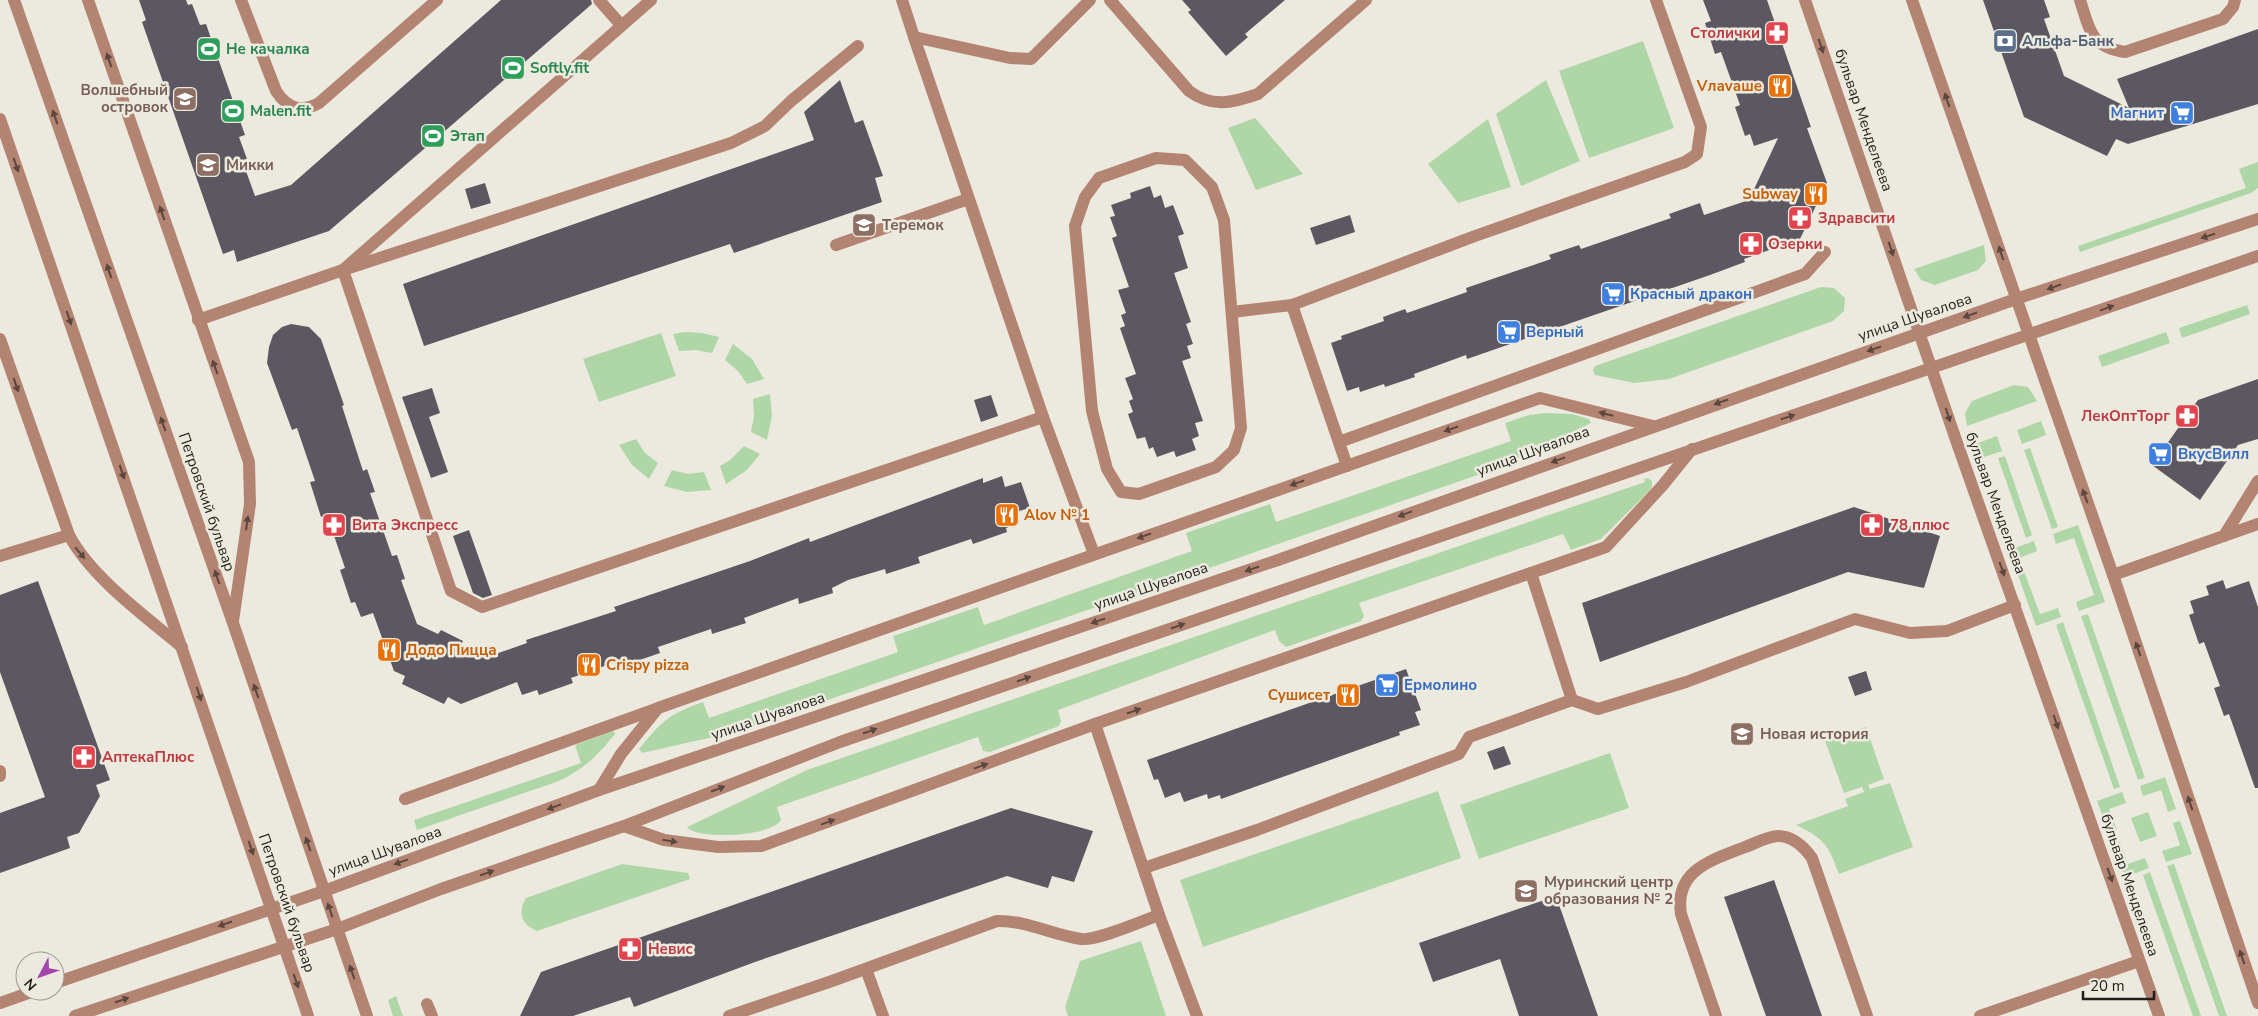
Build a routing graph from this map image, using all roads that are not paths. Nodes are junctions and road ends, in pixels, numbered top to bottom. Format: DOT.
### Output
graph roads {
  1 [pos="14,0"];
  2 [pos="88,0"];
  3 [pos="241,0"];
  4 [pos="437,0"];
  5 [pos="599,0"];
  6 [pos="651,0"];
  7 [pos="902,0"];
  8 [pos="1090,0"];
  9 [pos="1110,0"];
  10 [pos="1366,0"];
  11 [pos="1656,0"];
  12 [pos="1805,0"];
  13 [pos="1912,0"];
  14 [pos="2080,0"];
  15 [pos="2235,0"];
  16 [pos="622,25"];
  17 [pos="914,37"];
  18 [pos="858,46"];
  19 [pos="0,119"];
  20 [pos="968,199"];
  21 [pos="2257,218"];
  22 [pos="836,245"];
  23 [pos="1825,252"];
  24 [pos="2258,256"];
  25 [pos="344,270"];
  26 [pos="2016,299"];
  27 [pos="1292,305"];
  28 [pos="1232,312"];
  29 [pos="198,320"];
  30 [pos="1920,333"];
  31 [pos="2028,336"];
  32 [pos="0,340"];
  33 [pos="1933,369"];
  34 [pos="1043,417"];
  35 [pos="1654,426"];
  36 [pos="1339,442"];
  37 [pos="1692,449"];
  38 [pos="1347,466"];
  39 [pos="2258,482"];
  40 [pos="2258,524"];
  41 [pos="68,535"];
  42 [pos="2224,536"];
  43 [pos="1094,554"];
  44 [pos="0,556"];
  45 [pos="1531,573"];
  46 [pos="2113,575"];
  47 [pos="2015,604"];
  48 [pos="233,623"];
  49 [pos="183,648"];
  50 [pos="1572,700"];
  51 [pos="658,708"];
  52 [pos="1096,724"];
  53 [pos="0,771"];
  54 [pos="0,776"];
  55 [pos="600,790"];
  56 [pos="405,799"];
  57 [pos="624,826"];
  58 [pos="1144,868"];
  59 [pos="324,891"];
  60 [pos="272,908"];
  61 [pos="1159,915"];
  62 [pos="337,928"];
  63 [pos="284,947"];
  64 [pos="2139,961"];
  65 [pos="866,969"];
  66 [pos="65,980"];
  67 [pos="15,997"];
  68 [pos="2,1001"];
  69 [pos="2258,1003"];
  70 [pos="75,1016"];
  71 [pos="308,1016"];
  72 [pos="366,1016"];
  73 [pos="729,1016"];
  74 [pos="883,1016"];
  75 [pos="1197,1016"];
  76 [pos="1716,1016"];
  77 [pos="1867,1016"];
  78 [pos="1980,1016"];
  79 [pos="2159,1016"];
  48 -- 1 [label="street, Петровский бульвар, one-way"];
  29 -- 2 [label="street, one-way"];
  3 -- 4 [label="street"];
  5 -- 16 [label="street"];
  6 -- 16 [label="street"];
  7 -- 17 [label="street"];
  8 -- 17 [label="street"];
  9 -- 10 [label="street"];
  11 -- 27 [label="street"];
  12 -- 30 [label="street, бульвар Менделеева, one-way"];
  26 -- 13 [label="street, one-way"];
  14 -- 15 [label="street"];
  16 -- 25 [label="street"];
  17 -- 20 [label="street"];
  18 -- 25 [label="street"];
  19 -- 49 [label="street, Петровский бульвар, one-way"];
  20 -- 22 [label="street"];
  20 -- 34 [label="street"];
  21 -- 26 [label="street, улица Шувалова, one-way"];
  23 -- 36 [label="street"];
  31 -- 24 [label="street, one-way"];
  25 -- 29 [label="street"];
  25 -- 34 [label="street"];
  26 -- 30 [label="street, улица Шувалова, one-way"];
  26 -- 31 [label="street"];
  27 -- 28 [label="street"];
  27 -- 36 [label="street"];
  28 -- 28 [label="street"];
  48 -- 29 [label="street, one-way"];
  30 -- 33 [label="street, бульвар Менделеева"];
  30 -- 35 [label="street, улица Шувалова, one-way"];
  31 -- 33 [label="street"];
  46 -- 31 [label="street, one-way"];
  32 -- 41 [label="street, one-way"];
  37 -- 33 [label="street, one-way"];
  33 -- 47 [label="street, бульвар Менделеева, one-way"];
  34 -- 43 [label="street"];
  35 -- 38 [label="street, one-way"];
  35 -- 55 [label="street, улица Шувалова, one-way"];
  36 -- 38 [label="street"];
  37 -- 45 [label="street"];
  57 -- 37 [label="street, one-way"];
  38 -- 43 [label="street, one-way"];
  39 -- 42 [label="street"];
  40 -- 42 [label="street"];
  41 -- 44 [label="street"];
  41 -- 49 [label="street, one-way"];
  42 -- 46 [label="street"];
  43 -- 51 [label="street"];
  45 -- 50 [label="street"];
  52 -- 45 [label="street, one-way"];
  69 -- 46 [label="street, one-way"];
  47 -- 50 [label="street"];
  47 -- 64 [label="street, бульвар Менделеева, one-way"];
  59 -- 48 [label="street, Петровский бульвар, one-way"];
  49 -- 60 [label="street, Петровский бульвар, one-way"];
  50 -- 58 [label="street"];
  51 -- 55 [label="street"];
  51 -- 56 [label="street"];
  57 -- 52 [label="street, one-way"];
  52 -- 58 [label="street"];
  53 -- 54 [label="street"];
  55 -- 59 [label="street, улица Шувалова, one-way"];
  62 -- 57 [label="street, one-way"];
  58 -- 61 [label="street"];
  59 -- 60 [label="street, улица Шувалова"];
  62 -- 59 [label="street, Петровский бульвар, one-way"];
  60 -- 63 [label="street, Петровский бульвар"];
  60 -- 66 [label="street, улица Шувалова, one-way"];
  61 -- 65 [label="street"];
  61 -- 75 [label="street"];
  62 -- 63 [label="street"];
  72 -- 62 [label="street, Петровский бульвар, one-way"];
  70 -- 63 [label="street, one-way"];
  63 -- 71 [label="street, Петровский бульвар, one-way"];
  64 -- 78 [label="street"];
  64 -- 79 [label="street, бульвар Менделеева"];
  65 -- 73 [label="street"];
  65 -- 74 [label="street"];
  67 -- 68 [label="street"];
  76 -- 77 [label="street"];
}
